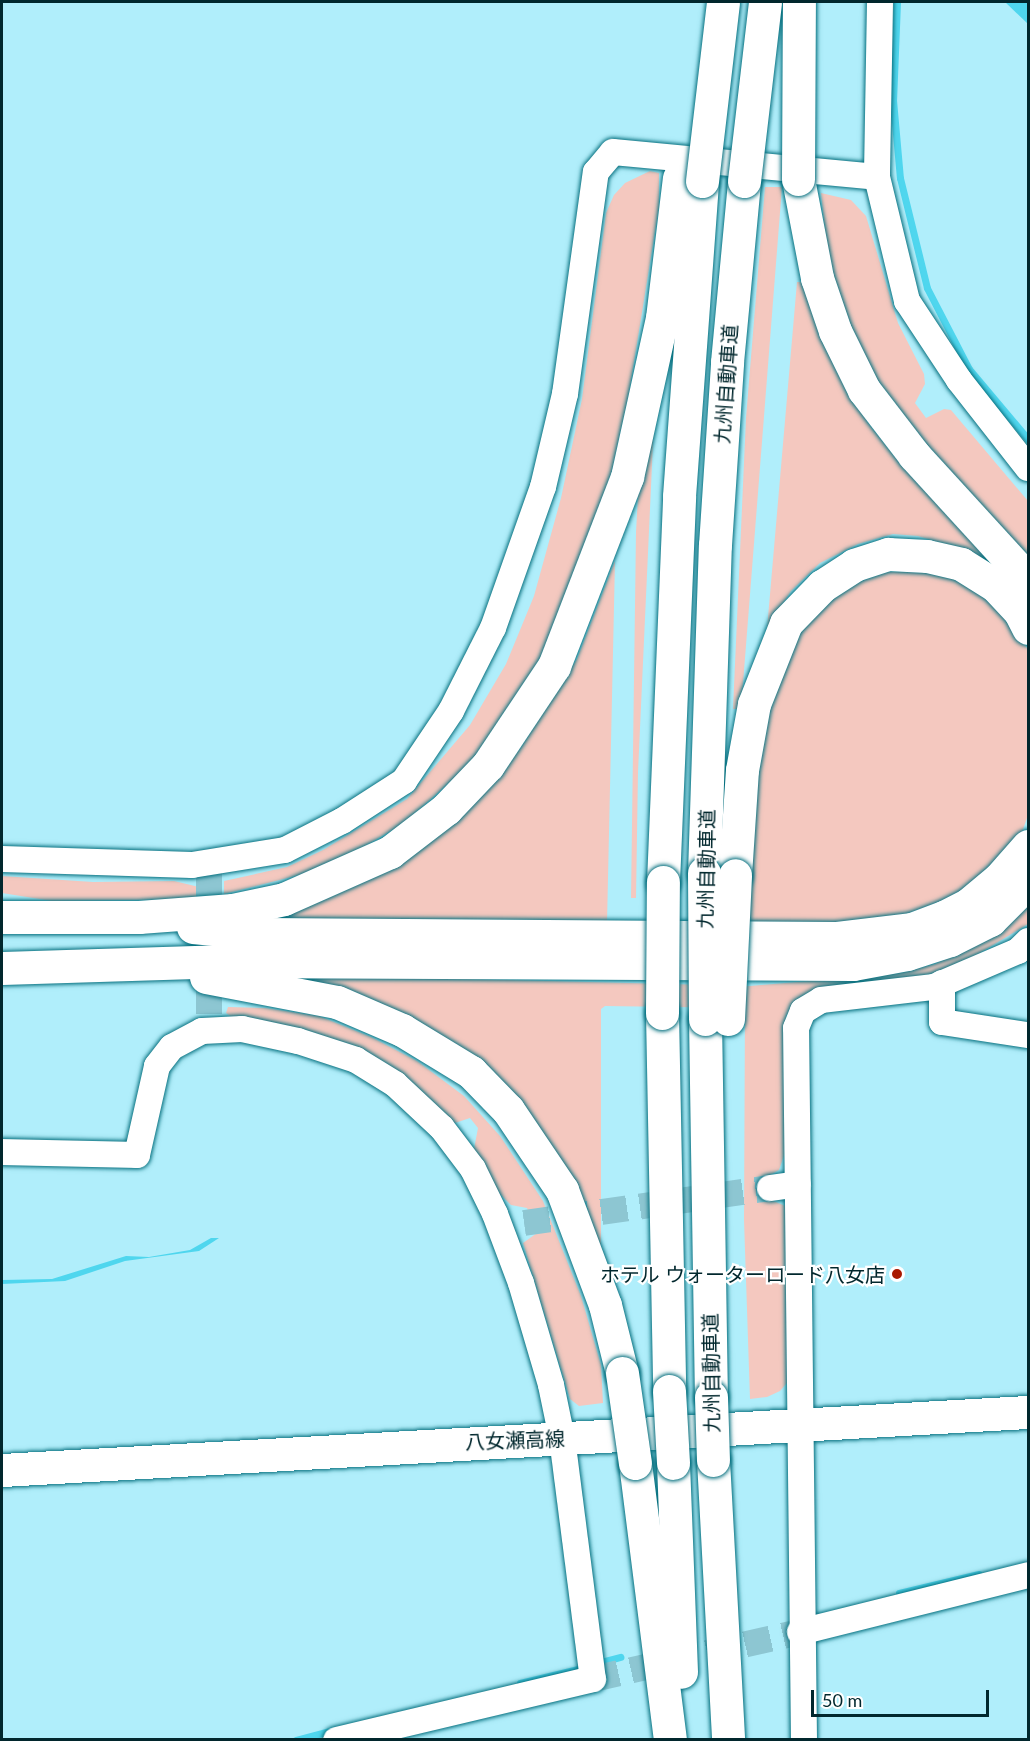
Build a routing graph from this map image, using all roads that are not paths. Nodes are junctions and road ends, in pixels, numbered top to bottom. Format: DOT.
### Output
graph roads {
  1 [pos="702,2"];
  2 [pos="723,2"];
  3 [pos="765,2"];
  4 [pos="799,2"];
  5 [pos="880,2"];
  6 [pos="877,177"];
  7 [pos="691,179"];
  8 [pos="1029,468"];
  9 [pos="1029,580"];
  10 [pos="1029,628"];
  11 [pos="1029,846"];
  12 [pos="2,859"];
  13 [pos="720,874"];
  14 [pos="1029,882"];
  15 [pos="2,917"];
  16 [pos="139,917"];
  17 [pos="1029,941"];
  18 [pos="136,965"];
  19 [pos="2,968"];
  20 [pos="942,983"];
  21 [pos="1028,1035"];
  22 [pos="2,1152"];
  23 [pos="798,1184"];
  24 [pos="770,1188"];
  25 [pos="1029,1412"];
  26 [pos="801,1425"];
  27 [pos="562,1438"];
  28 [pos="2,1470"];
  29 [pos="1029,1575"];
  30 [pos="800,1632"];
  31 [pos="336,1740"];
  32 [pos="670,1740"];
  33 [pos="684,1740"];
  34 [pos="728,1740"];
  35 [pos="804,1740"];
  1 -- 7 [label="main road"];
  2 -- 7 [label="main road, 九州自動車道, bridge"];
  3 -- 13 [label="main road, 九州自動車道, bridge"];
  4 -- 9 [label="main road, bridge"];
  5 -- 6 [label="street"];
  6 -- 8 [label="street"];
  6 -- 12 [label="street"];
  7 -- 16 [label="main road"];
  7 -- 33 [label="main road, 九州自動車道, bridge"];
  10 -- 13 [label="main road"];
  11 -- 16 [label="main road"];
  13 -- 34 [label="main road, 九州自動車道, bridge"];
  14 -- 18 [label="main road"];
  15 -- 16 [label="main road"];
  17 -- 20 [label="street"];
  18 -- 19 [label="main road"];
  18 -- 32 [label="main road, bridge"];
  20 -- 21 [label="street"];
  20 -- 23 [label="street"];
  22 -- 27 [label="street"];
  23 -- 24 [label="street"];
  23 -- 26 [label="street"];
  25 -- 26 [label="main road, 八女瀬高線"];
  26 -- 27 [label="main road, 八女瀬高線"];
  26 -- 30 [label="street"];
  27 -- 28 [label="main road, 八女瀬高線"];
  27 -- 31 [label="street"];
  29 -- 30 [label="street"];
  30 -- 35 [label="street"];
}
